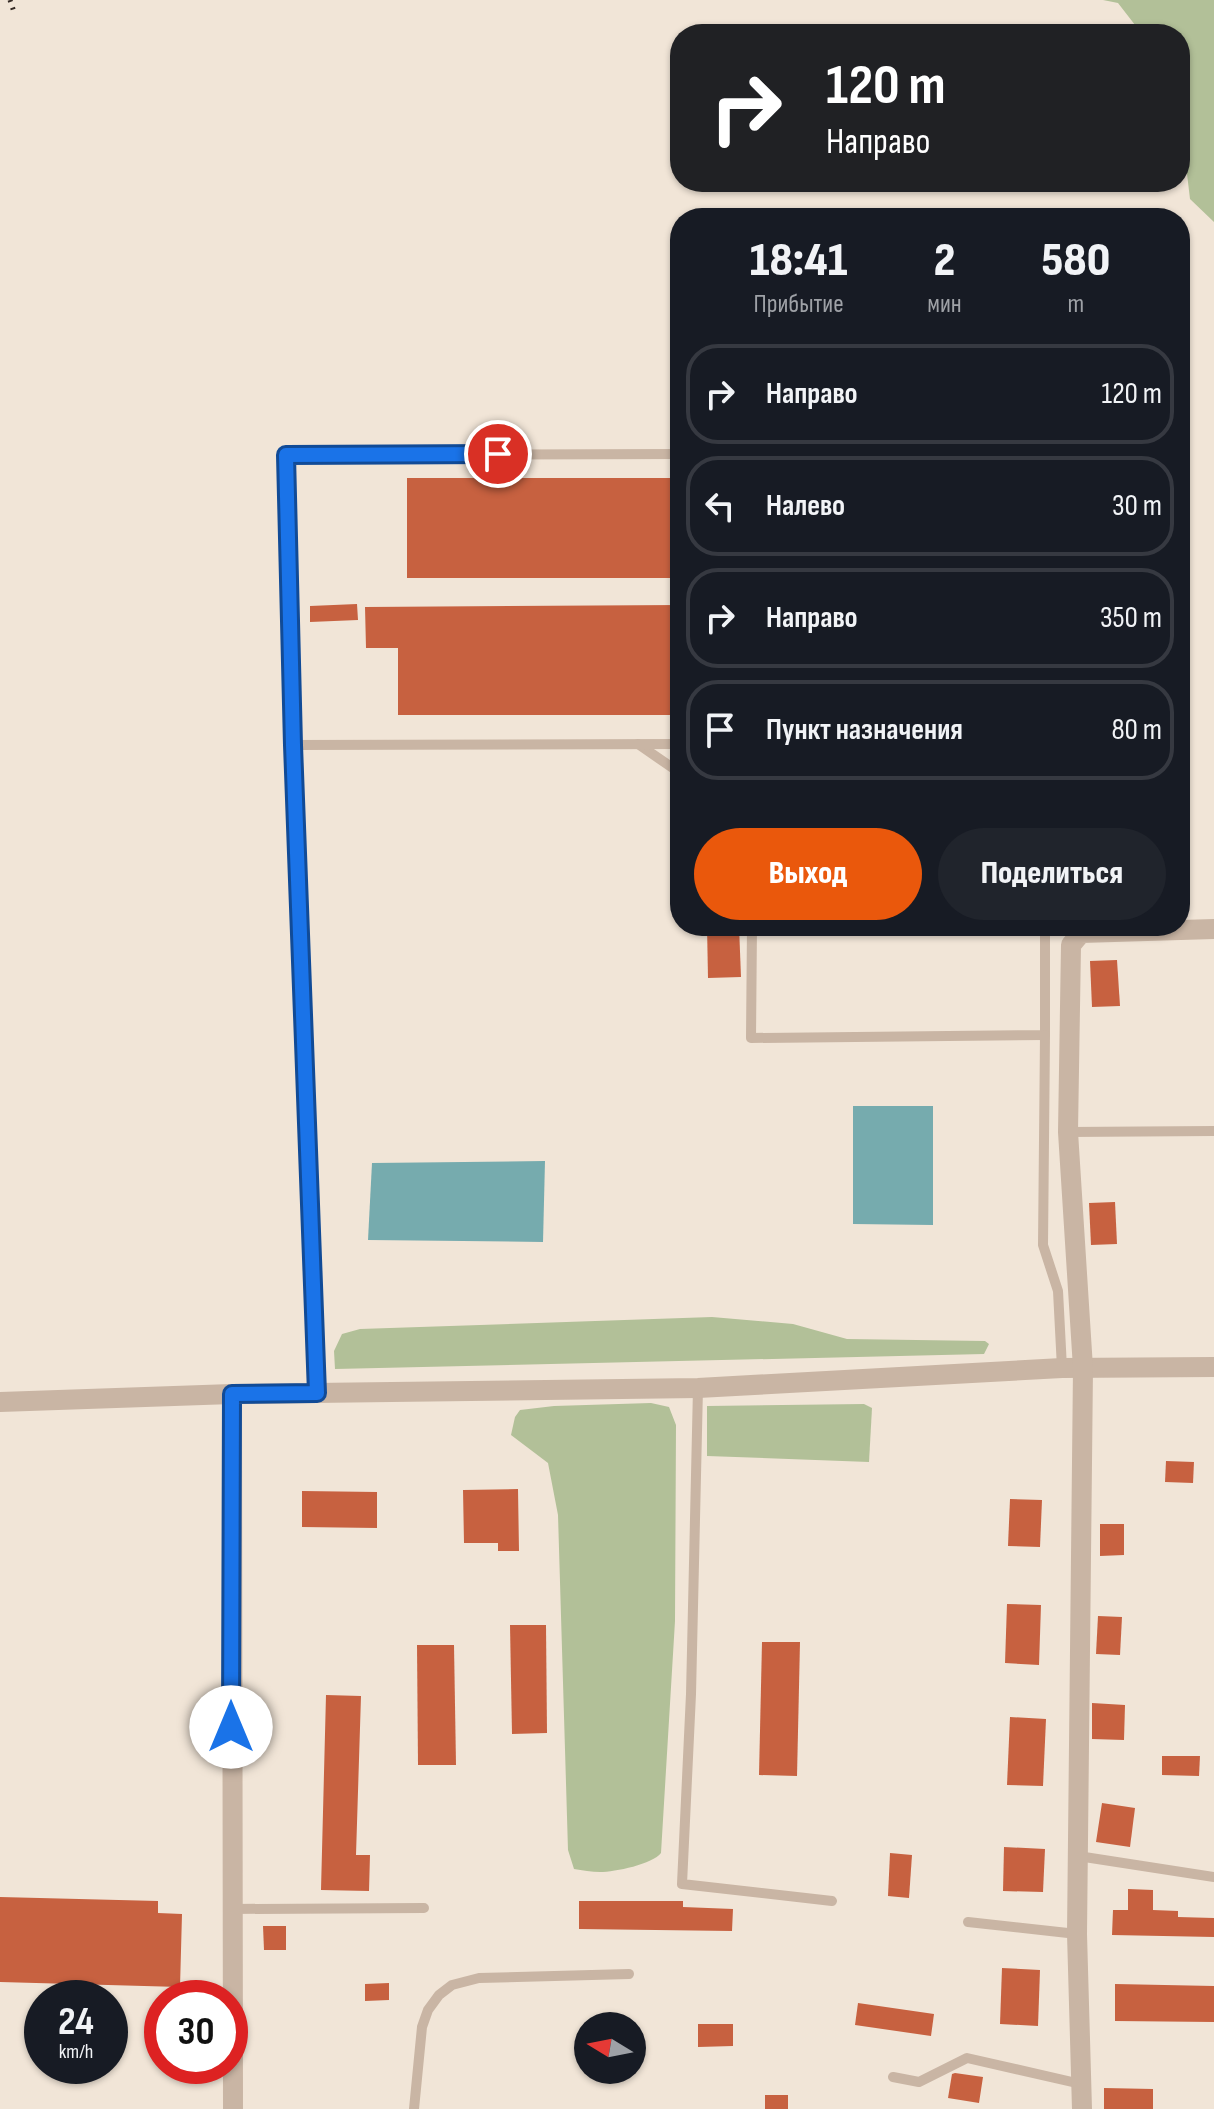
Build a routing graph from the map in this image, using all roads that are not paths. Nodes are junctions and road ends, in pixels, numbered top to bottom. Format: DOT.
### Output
graph roads {
  1 [pos="670,454"];
  2 [pos="636,743"];
  3 [pos="670,744"];
  4 [pos="293,745"];
  5 [pos="670,766"];
  6 [pos="1214,929"];
  7 [pos="1190,930"];
  8 [pos="752,936"];
  9 [pos="1045,936"];
  10 [pos="1078,936"];
  11 [pos="1045,1035"];
  12 [pos="1214,1131"];
  13 [pos="1068,1132"];
  14 [pos="1214,1367"];
  15 [pos="1072,1368"];
  16 [pos="698,1388"];
  17 [pos="317,1393"];
  18 [pos="232,1394"];
  19 [pos="0,1402"];
  20 [pos="1078,1856"];
  21 [pos="1214,1877"];
  22 [pos="832,1901"];
  23 [pos="424,1908"];
  24 [pos="231,1909"];
  25 [pos="968,1922"];
  26 [pos="1077,1934"];
  27 [pos="629,1974"];
  28 [pos="893,2077"];
  29 [pos="1081,2084"];
  30 [pos="233,2109"];
  31 [pos="414,2109"];
  32 [pos="1082,2109"];
  1 -- 4 [label="lane"];
  2 -- 3 [label="lane"];
  2 -- 4 [label="lane"];
  2 -- 5 [label="lane"];
  4 -- 17 [label="lane"];
  6 -- 7 [label="street"];
  8 -- 11 [label="lane"];
  9 -- 11 [label="lane"];
  10 -- 13 [label="street"];
  11 -- 15 [label="lane"];
  12 -- 13 [label="lane"];
  13 -- 15 [label="street"];
  14 -- 15 [label="street"];
  15 -- 16 [label="street"];
  15 -- 20 [label="street"];
  16 -- 17 [label="street"];
  16 -- 22 [label="lane"];
  17 -- 18 [label="street"];
  18 -- 19 [label="street"];
  18 -- 24 [label="street"];
  20 -- 21 [label="lane"];
  20 -- 26 [label="street"];
  23 -- 24 [label="lane"];
  24 -- 30 [label="street"];
  25 -- 26 [label="lane"];
  26 -- 29 [label="street"];
  27 -- 31 [label="lane"];
  28 -- 29 [label="lane"];
  29 -- 32 [label="street"];
}
